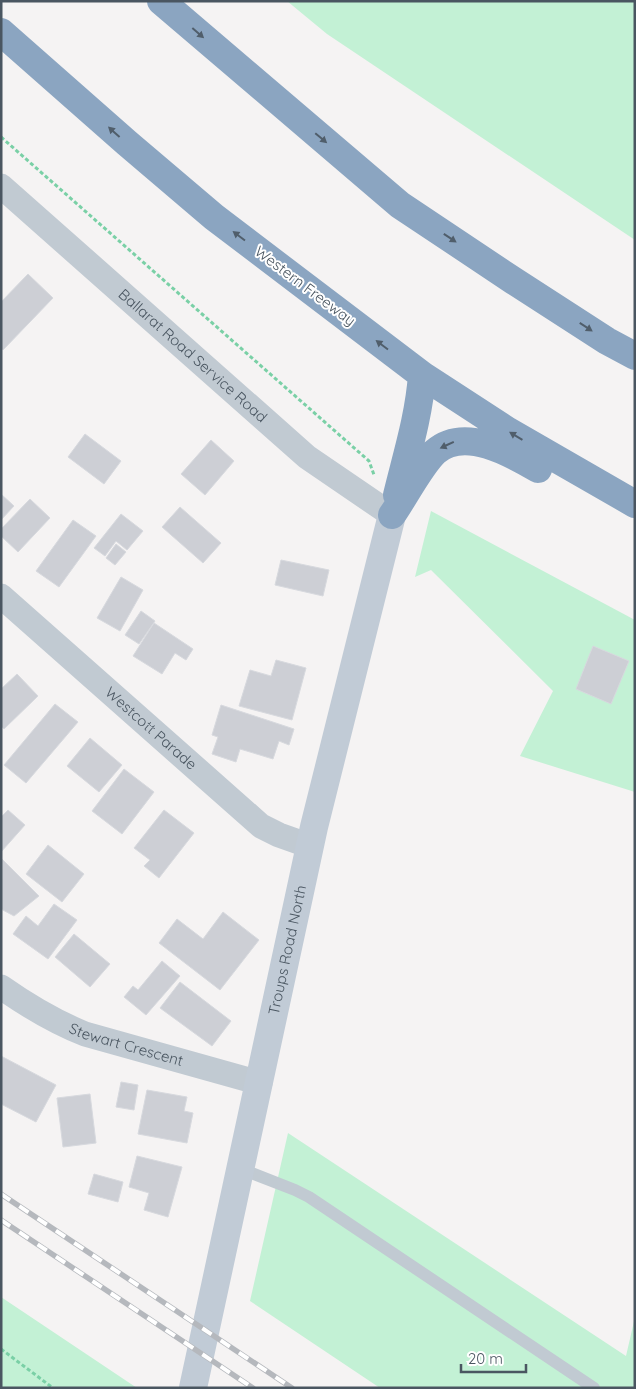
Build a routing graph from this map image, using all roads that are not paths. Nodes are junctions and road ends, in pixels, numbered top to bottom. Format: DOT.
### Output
graph roads {
  1 [pos="161,1"];
  2 [pos="1,32"];
  3 [pos="1,186"];
  4 [pos="635,356"];
  5 [pos="422,375"];
  6 [pos="635,504"];
  7 [pos="383,510"];
  8 [pos="635,519"];
  9 [pos="1,596"];
  10 [pos="310,846"];
  11 [pos="1,987"];
  12 [pos="260,1083"];
  13 [pos="241,1169"];
  14 [pos="193,1388"];
  15 [pos="594,1388"];
  1 -- 4 [label="highway, one-way"];
  5 -- 2 [label="highway, Western Freeway, one-way"];
  3 -- 7 [label="street, Ballarat Road Service Road"];
  6 -- 5 [label="highway, Western Freeway, one-way"];
  5 -- 7 [label="highway"];
  8 -- 7 [label="highway, one-way"];
  7 -- 10 [label="street, Troups Road North"];
  9 -- 10 [label="street, Westcott Parade"];
  10 -- 12 [label="street, Troups Road North"];
  11 -- 12 [label="street, Stewart Crescent"];
  12 -- 13 [label="street, Troups Road North"];
  13 -- 14 [label="street, Troups Road North"];
  13 -- 15 [label="lane"];
}
